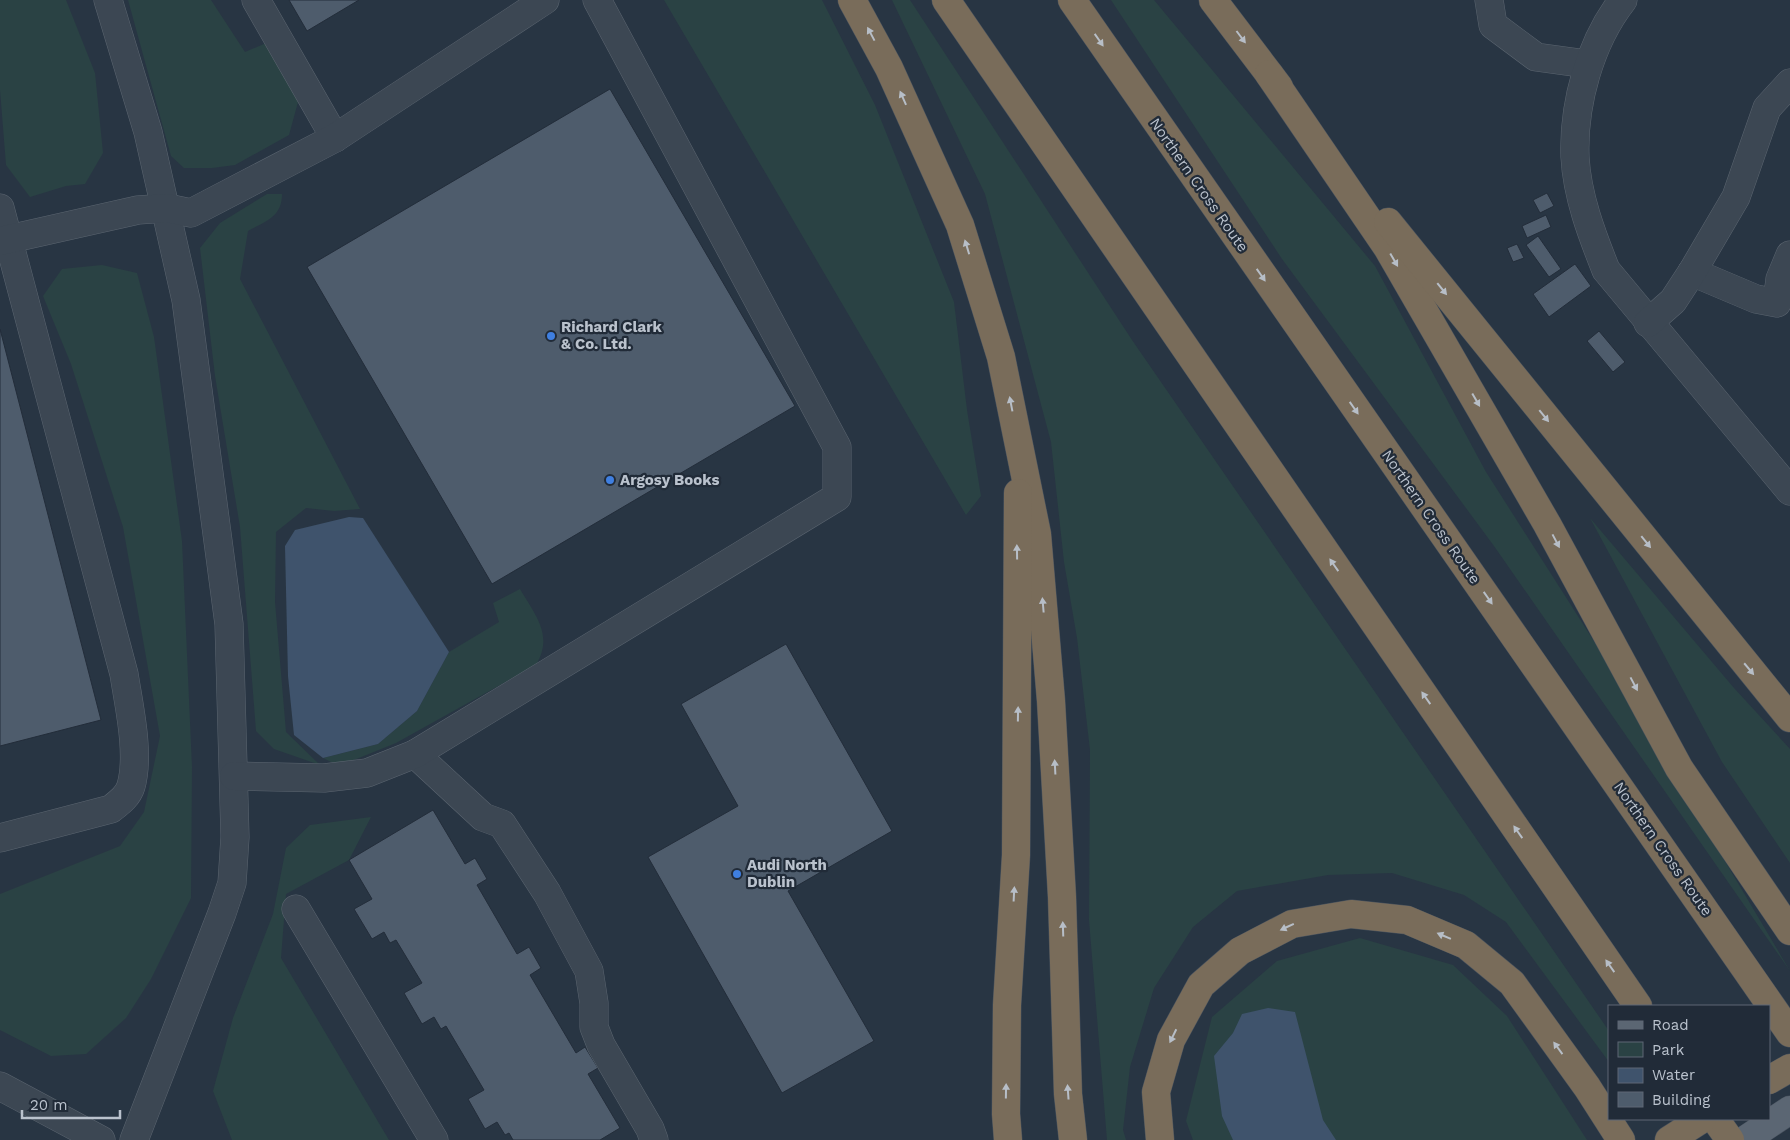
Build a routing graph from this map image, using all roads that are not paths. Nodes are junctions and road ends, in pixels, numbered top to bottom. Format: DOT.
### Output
graph roads {
  1 [pos="108,0"];
  2 [pos="256,0"];
  3 [pos="545,0"];
  4 [pos="597,0"];
  5 [pos="852,0"];
  6 [pos="946,0"];
  7 [pos="1072,0"];
  8 [pos="1213,0"];
  9 [pos="1488,0"];
  10 [pos="1622,0"];
  11 [pos="1587,64"];
  12 [pos="1269,74"];
  13 [pos="1790,82"];
  14 [pos="335,138"];
  15 [pos="0,208"];
  16 [pos="167,208"];
  17 [pos="4,240"];
  18 [pos="1790,255"];
  19 [pos="1692,272"];
  20 [pos="1648,324"];
  21 [pos="1020,451"];
  22 [pos="1790,492"];
  23 [pos="1790,718"];
  24 [pos="415,754"];
  25 [pos="234,776"];
  26 [pos="0,838"];
  27 [pos="296,909"];
  28 [pos="1790,931"];
  29 [pos="1637,1005"];
  30 [pos="1790,1034"];
  31 [pos="1790,1068"];
  32 [pos="1770,1079"];
  33 [pos="0,1086"];
  34 [pos="1790,1110"];
  35 [pos="1608,1120"];
  36 [pos="1608,1120"];
  37 [pos="1700,1120"];
  38 [pos="1716,1120"];
  39 [pos="101,1140"];
  40 [pos="134,1140"];
  41 [pos="434,1140"];
  42 [pos="654,1140"];
  43 [pos="1008,1140"];
  44 [pos="1073,1140"];
  45 [pos="1160,1140"];
  46 [pos="1621,1140"];
  47 [pos="1669,1140"];
  48 [pos="1730,1140"];
  49 [pos="1745,1140"];
  1 -- 16 [label="street"];
  2 -- 14 [label="street"];
  3 -- 14 [label="street"];
  4 -- 24 [label="street"];
  21 -- 5 [label="highway, one-way"];
  29 -- 6 [label="highway, one-way"];
  7 -- 30 [label="highway, Northern Cross Route, one-way"];
  8 -- 12 [label="highway, one-way"];
  9 -- 11 [label="street"];
  10 -- 11 [label="street"];
  11 -- 20 [label="street"];
  12 -- 23 [label="highway, one-way"];
  12 -- 28 [label="highway, one-way"];
  13 -- 19 [label="street"];
  14 -- 16 [label="street"];
  15 -- 17 [label="street"];
  16 -- 17 [label="street"];
  16 -- 25 [label="street"];
  17 -- 26 [label="street"];
  18 -- 19 [label="street"];
  19 -- 20 [label="street"];
  20 -- 22 [label="street"];
  43 -- 21 [label="highway, one-way"];
  44 -- 21 [label="highway, one-way"];
  24 -- 25 [label="street"];
  24 -- 42 [label="street"];
  25 -- 40 [label="street"];
  27 -- 41 [label="street"];
  31 -- 32 [label="highway"];
  33 -- 39 [label="street"];
  34 -- 49 [label="main road"];
  46 -- 35 [label="highway, one-way"];
  36 -- 45 [label="highway, one-way"];
  37 -- 47 [label="highway"];
  38 -- 48 [label="highway"];
}
